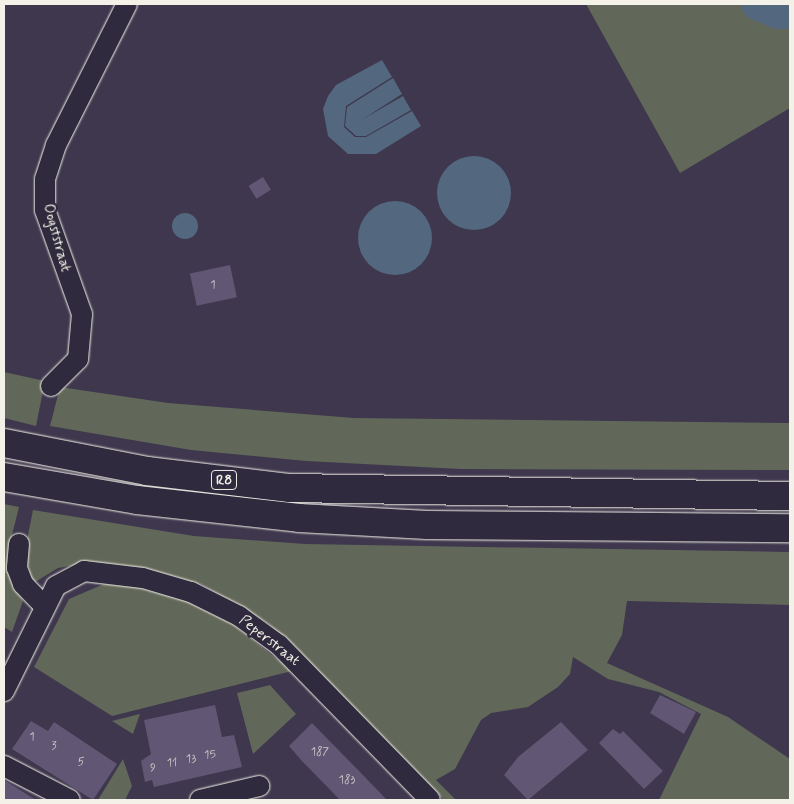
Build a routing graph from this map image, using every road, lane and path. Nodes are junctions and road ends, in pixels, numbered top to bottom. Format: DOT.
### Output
graph roads {
  1 [pos="127,4"];
  2 [pos="51,386"];
  3 [pos="4,443"];
  4 [pos="4,477"];
  5 [pos="790,496"];
  6 [pos="790,528"];
  7 [pos="19,544"];
  8 [pos="44,606"];
  9 [pos="4,691"];
  10 [pos="4,766"];
  11 [pos="259,786"];
  12 [pos="70,800"];
  13 [pos="200,800"];
  14 [pos="430,800"];
  1 -- 2 [label="street, Oogststraat"];
  3 -- 5 [label="highway, R8"];
  4 -- 6 [label="highway, R8"];
  7 -- 8 [label="street"];
  8 -- 9 [label="street"];
  8 -- 14 [label="street, Peperstraat"];
  10 -- 12 [label="street"];
  11 -- 13 [label="street"];
}
